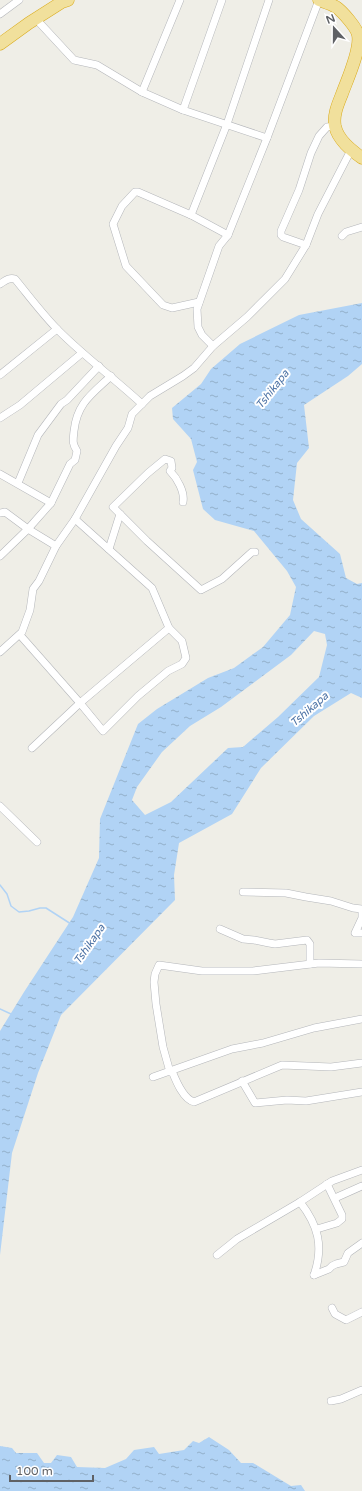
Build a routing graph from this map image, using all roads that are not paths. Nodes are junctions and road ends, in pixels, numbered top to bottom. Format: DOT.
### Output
graph roads {
  1 [pos="19,0"];
  2 [pos="68,0"];
  3 [pos="180,0"];
  4 [pos="222,0"];
  5 [pos="269,0"];
  6 [pos="319,0"];
  7 [pos="0,14"];
  8 [pos="36,19"];
  9 [pos="360,37"];
  10 [pos="0,44"];
  11 [pos="142,92"];
  12 [pos="183,110"];
  13 [pos="226,124"];
  14 [pos="335,126"];
  15 [pos="268,138"];
  16 [pos="351,150"];
  17 [pos="362,158"];
  18 [pos="191,215"];
  19 [pos="362,227"];
  20 [pos="228,235"];
  21 [pos="342,236"];
  22 [pos="306,245"];
  23 [pos="0,284"];
  24 [pos="199,302"];
  25 [pos="57,329"];
  26 [pos="213,346"];
  27 [pos="82,353"];
  28 [pos="99,366"];
  29 [pos="0,374"];
  30 [pos="111,376"];
  31 [pos="142,404"];
  32 [pos="0,418"];
  33 [pos="0,474"];
  34 [pos="18,484"];
  35 [pos="183,502"];
  36 [pos="51,503"];
  37 [pos="0,513"];
  38 [pos="120,514"];
  39 [pos="75,519"];
  40 [pos="28,529"];
  41 [pos="56,546"];
  42 [pos="109,549"];
  43 [pos="255,552"];
  44 [pos="1,554"];
  45 [pos="169,628"];
  46 [pos="20,635"];
  47 [pos="0,652"];
  48 [pos="80,703"];
  49 [pos="32,748"];
  50 [pos="0,806"];
  51 [pos="37,842"];
  52 [pos="243,892"];
  53 [pos="362,910"];
  54 [pos="220,929"];
  55 [pos="362,933"];
  56 [pos="310,964"];
  57 [pos="362,964"];
  58 [pos="362,1019"];
  59 [pos="362,1063"];
  60 [pos="171,1071"];
  61 [pos="153,1077"];
  62 [pos="242,1081"];
  63 [pos="362,1092"];
  64 [pos="362,1170"];
  65 [pos="327,1184"];
  66 [pos="362,1186"];
  67 [pos="335,1198"];
  68 [pos="300,1202"];
  69 [pos="317,1229"];
  70 [pos="362,1243"];
  71 [pos="217,1255"];
  72 [pos="332,1308"];
  73 [pos="362,1312"];
  74 [pos="362,1390"];
  75 [pos="331,1401"];
  1 -- 7 [label="street"];
  2 -- 8 [label="highway"];
  3 -- 11 [label="street"];
  4 -- 12 [label="street"];
  5 -- 13 [label="street"];
  6 -- 9 [label="highway"];
  6 -- 15 [label="street"];
  8 -- 10 [label="highway"];
  8 -- 11 [label="street"];
  9 -- 14 [label="highway"];
  11 -- 12 [label="street"];
  12 -- 13 [label="street"];
  13 -- 15 [label="street"];
  13 -- 18 [label="street"];
  14 -- 16 [label="highway"];
  14 -- 22 [label="street"];
  15 -- 20 [label="street"];
  16 -- 17 [label="highway"];
  16 -- 22 [label="street"];
  18 -- 20 [label="street"];
  18 -- 24 [label="street"];
  19 -- 21 [label="street"];
  20 -- 24 [label="street"];
  22 -- 26 [label="street"];
  23 -- 25 [label="street"];
  24 -- 26 [label="street"];
  25 -- 27 [label="street"];
  25 -- 29 [label="street"];
  26 -- 31 [label="street"];
  27 -- 28 [label="street"];
  27 -- 32 [label="street"];
  28 -- 30 [label="street"];
  28 -- 34 [label="street"];
  30 -- 31 [label="street"];
  30 -- 36 [label="street"];
  31 -- 39 [label="street"];
  33 -- 34 [label="street"];
  34 -- 36 [label="street"];
  35 -- 38 [label="street"];
  36 -- 40 [label="street"];
  37 -- 40 [label="street"];
  38 -- 42 [label="street"];
  38 -- 43 [label="street"];
  39 -- 41 [label="street"];
  39 -- 42 [label="street"];
  40 -- 41 [label="street"];
  40 -- 44 [label="street"];
  41 -- 46 [label="street"];
  42 -- 45 [label="street"];
  45 -- 48 [label="street"];
  45 -- 48 [label="street"];
  46 -- 47 [label="street"];
  46 -- 48 [label="street"];
  48 -- 49 [label="street"];
  50 -- 51 [label="street"];
  52 -- 53 [label="street"];
  53 -- 55 [label="street"];
  54 -- 56 [label="street"];
  56 -- 57 [label="street"];
  56 -- 60 [label="street"];
  58 -- 60 [label="street"];
  59 -- 62 [label="street"];
  60 -- 61 [label="street"];
  60 -- 62 [label="street"];
  62 -- 63 [label="street"];
  64 -- 65 [label="street"];
  65 -- 67 [label="street"];
  65 -- 68 [label="street"];
  66 -- 67 [label="street"];
  67 -- 69 [label="street"];
  68 -- 69 [label="street"];
  68 -- 71 [label="street"];
  69 -- 70 [label="street"];
  72 -- 73 [label="street"];
  74 -- 75 [label="street"];
}
